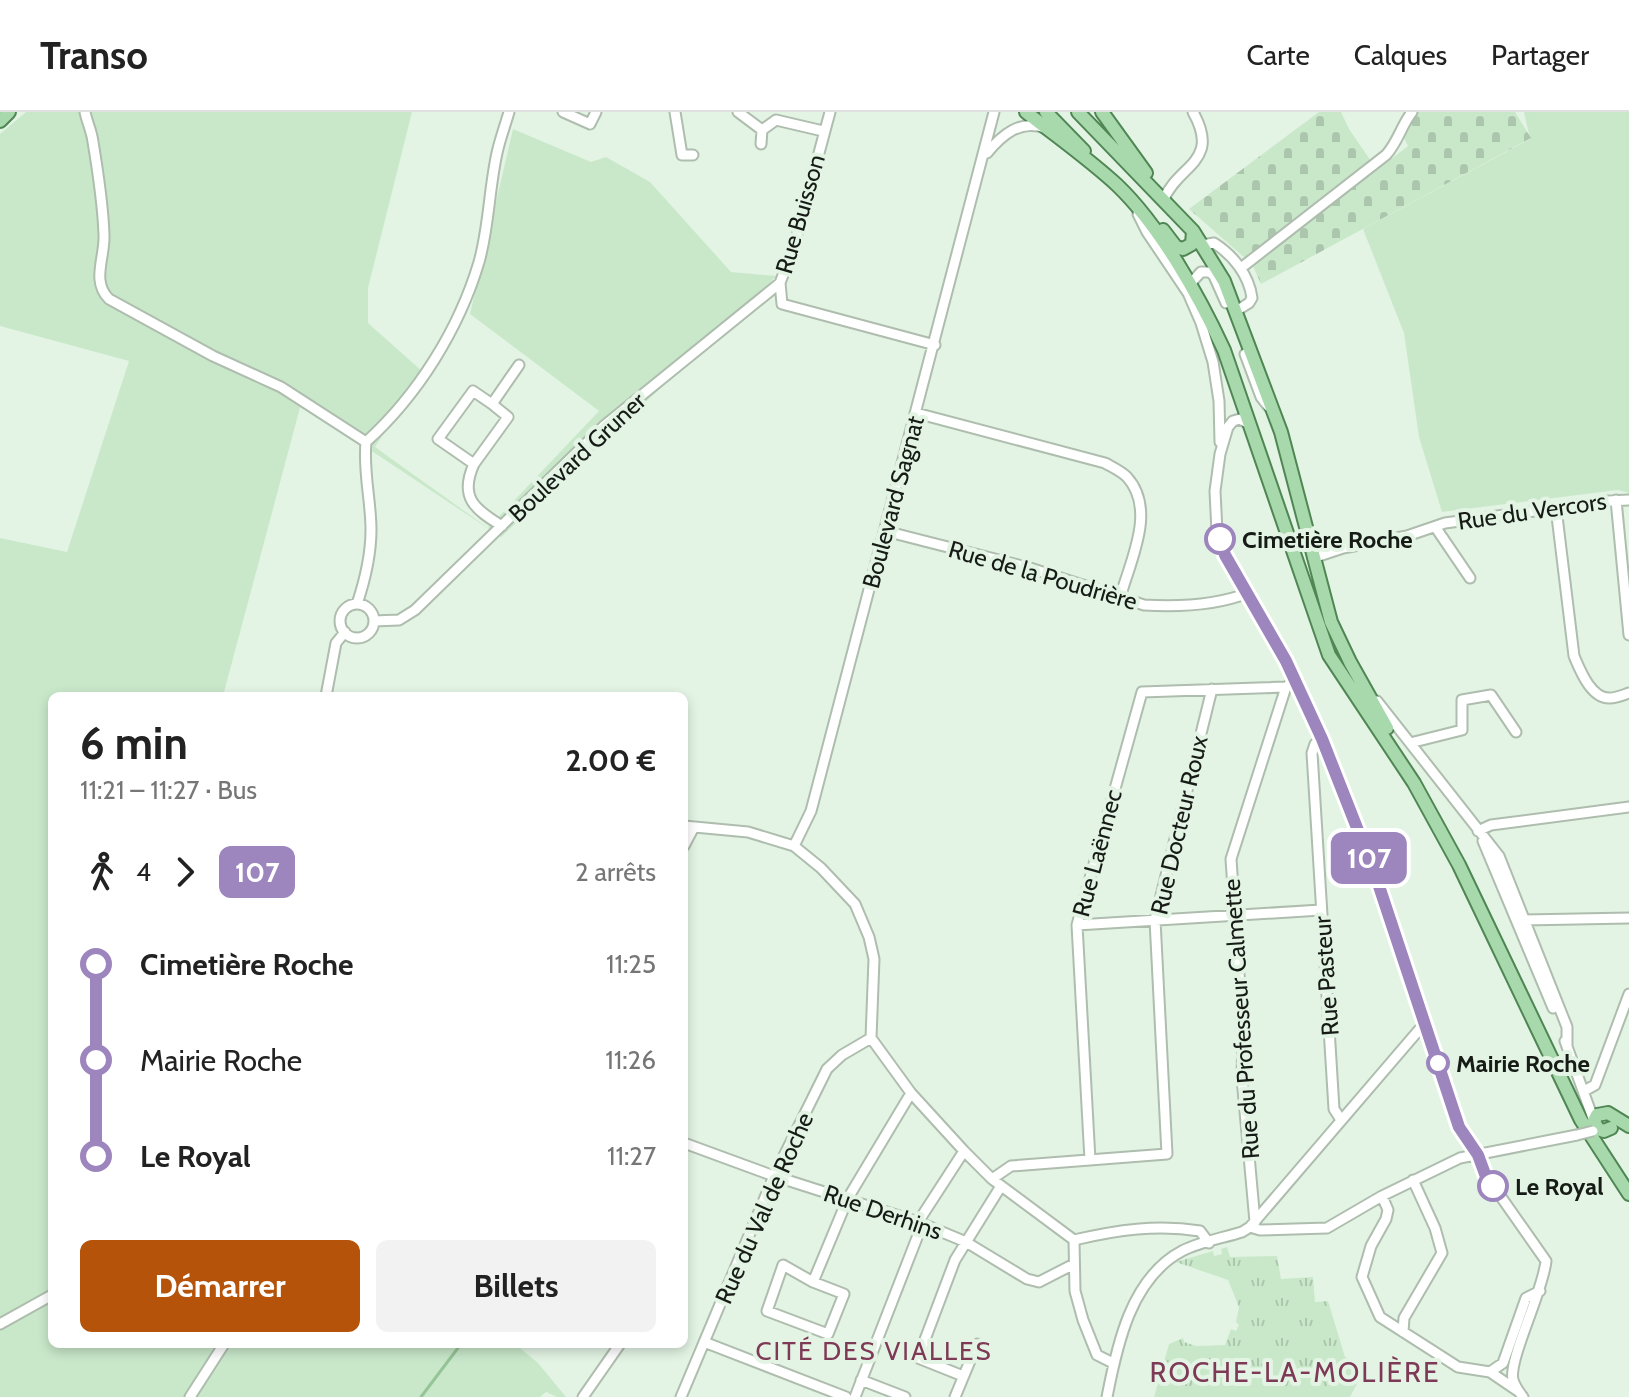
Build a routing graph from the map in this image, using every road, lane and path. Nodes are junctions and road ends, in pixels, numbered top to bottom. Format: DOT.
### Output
graph roads {
  1 [pos="9,112"];
  2 [pos="85,112"];
  3 [pos="509,112"];
  4 [pos="563,112"];
  5 [pos="596,112"];
  6 [pos="675,112"];
  7 [pos="738,112"];
  8 [pos="830,112"];
  9 [pos="994,112"];
  10 [pos="1026,112"];
  11 [pos="1046,112"];
  12 [pos="1078,112"];
  13 [pos="1102,112"];
  14 [pos="1193,112"];
  15 [pos="1412,112"];
  16 [pos="0,121"];
  17 [pos="1047,129"];
  18 [pos="762,130"];
  19 [pos="823,131"];
  20 [pos="761,144"];
  21 [pos="693,155"];
  22 [pos="985,156"];
  23 [pos="1113,182"];
  24 [pos="1164,199"];
  25 [pos="1193,231"];
  26 [pos="1202,245"];
  27 [pos="1241,268"];
  28 [pos="780,283"];
  29 [pos="1189,288"];
  30 [pos="1236,311"];
  31 [pos="935,345"];
  32 [pos="519,365"];
  33 [pos="492,404"];
  34 [pos="916,413"];
  35 [pos="1275,415"];
  36 [pos="1252,426"];
  37 [pos="366,442"];
  38 [pos="1220,454"];
  39 [pos="474,464"];
  40 [pos="1616,500"];
  41 [pos="1629,500"];
  42 [pos="1556,508"];
  43 [pos="502,526"];
  44 [pos="1436,528"];
  45 [pos="885,531"];
  46 [pos="1313,558"];
  47 [pos="1470,578"];
  48 [pos="1248,593"];
  49 [pos="1120,598"];
  50 [pos="357,604"];
  51 [pos="374,621"];
  52 [pos="345,632"];
  53 [pos="1629,635"];
  54 [pos="1360,680"];
  55 [pos="1297,681"];
  56 [pos="1286,687"];
  57 [pos="1212,689"];
  58 [pos="327,692"];
  59 [pos="1629,693"];
  60 [pos="1516,732"];
  61 [pos="1322,739"];
  62 [pos="1410,743"];
  63 [pos="1629,807"];
  64 [pos="689,826"];
  65 [pos="1478,831"];
  66 [pos="794,846"];
  67 [pos="1459,865"];
  68 [pos="1321,910"];
  69 [pos="1235,915"];
  70 [pos="1629,918"];
  71 [pos="1521,919"];
  72 [pos="1155,920"];
  73 [pos="1077,925"];
  74 [pos="1629,994"];
  75 [pos="1424,1024"];
  76 [pos="871,1038"];
  77 [pos="1584,1091"];
  78 [pos="911,1093"];
  79 [pos="1341,1120"];
  80 [pos="1604,1122"];
  81 [pos="1629,1127"];
  82 [pos="688,1144"];
  83 [pos="964,1151"];
  84 [pos="1478,1155"];
  85 [pos="1090,1160"];
  86 [pos="1616,1174"];
  87 [pos="774,1176"];
  88 [pos="1413,1180"];
  89 [pos="996,1182"];
  90 [pos="1629,1183"];
  91 [pos="1629,1194"];
  92 [pos="1382,1196"];
  93 [pos="848,1198"];
  94 [pos="918,1222"];
  95 [pos="1252,1224"];
  96 [pos="1074,1240"];
  97 [pos="966,1242"];
  98 [pos="1209,1243"];
  99 [pos="1074,1264"];
  100 [pos="813,1282"];
  101 [pos="1540,1291"];
  102 [pos="48,1297"];
  103 [pos="0,1324"];
  104 [pos="1403,1332"];
  105 [pos="704,1342"];
  106 [pos="977,1344"];
  107 [pos="221,1348"];
  108 [pos="617,1348"];
  109 [pos="1113,1363"];
  110 [pos="1490,1372"];
  111 [pos="963,1376"];
  112 [pos="861,1380"];
  113 [pos="1520,1394"];
  114 [pos="190,1397"];
  115 [pos="583,1397"];
  116 [pos="681,1397"];
  117 [pos="846,1397"];
  118 [pos="855,1397"];
  119 [pos="905,1397"];
  120 [pos="955,1397"];
  121 [pos="1107,1397"];
  1 -- 16 [label="main road"];
  2 -- 37 [label="street"];
  3 -- 37 [label="street"];
  4 -- 5 [label="street"];
  6 -- 21 [label="street"];
  7 -- 18 [label="street"];
  8 -- 19 [label="street, Rue Buisson"];
  9 -- 22 [label="street, Boulevard Sagnat"];
  10 -- 17 [label="main road"];
  11 -- 23 [label="main road"];
  12 -- 24 [label="main road"];
  13 -- 24 [label="main road"];
  14 -- 24 [label="street"];
  15 -- 27 [label="street"];
  17 -- 22 [label="street"];
  17 -- 23 [label="main road"];
  18 -- 19 [label="street"];
  18 -- 20 [label="street"];
  19 -- 28 [label="street, Rue Buisson"];
  22 -- 31 [label="street, Boulevard Sagnat"];
  23 -- 25 [label="main road"];
  23 -- 29 [label="main road"];
  24 -- 25 [label="main road"];
  25 -- 26 [label="main road"];
  26 -- 27 [label="street"];
  26 -- 30 [label="main road"];
  27 -- 30 [label="street"];
  28 -- 31 [label="street, Rue Buisson"];
  28 -- 43 [label="street, Boulevard Gruner"];
  29 -- 35 [label="street"];
  29 -- 36 [label="main road"];
  29 -- 38 [label="street"];
  30 -- 35 [label="main road"];
  31 -- 34 [label="street, Boulevard Sagnat"];
  32 -- 33 [label="street"];
  33 -- 39 [label="street"];
  33 -- 39 [label="street"];
  34 -- 45 [label="street, Boulevard Sagnat"];
  34 -- 49 [label="street"];
  35 -- 46 [label="main road"];
  36 -- 38 [label="street"];
  36 -- 67 [label="main road"];
  37 -- 50 [label="street"];
  38 -- 48 [label="street"];
  39 -- 43 [label="street"];
  40 -- 41 [label="street, Rue du Vercors"];
  40 -- 42 [label="street, Rue du Vercors"];
  40 -- 53 [label="street"];
  42 -- 44 [label="street, Rue du Vercors"];
  42 -- 59 [label="street"];
  43 -- 51 [label="street, Boulevard Gruner"];
  44 -- 46 [label="street, Rue du Vercors"];
  44 -- 47 [label="street, Rue du Vercors"];
  45 -- 49 [label="street, Rue de la Poudrière"];
  45 -- 66 [label="street, Boulevard Sagnat"];
  46 -- 54 [label="main road"];
  48 -- 49 [label="street, Rue de la Poudrière"];
  48 -- 55 [label="street"];
  50 -- 51 [label="street"];
  50 -- 52 [label="street"];
  51 -- 52 [label="street"];
  52 -- 58 [label="street"];
  54 -- 62 [label="street"];
  54 -- 67 [label="main road"];
  55 -- 56 [label="street"];
  55 -- 61 [label="street"];
  56 -- 57 [label="street, Rue Laënnec"];
  56 -- 69 [label="street, Rue du Professeur Calmette"];
  57 -- 72 [label="street, Rue Docteur Roux"];
  57 -- 73 [label="street, Rue Laënnec"];
  60 -- 62 [label="street"];
  61 -- 68 [label="street, Rue Pasteur"];
  61 -- 75 [label="street"];
  62 -- 65 [label="street"];
  63 -- 65 [label="street"];
  64 -- 66 [label="street"];
  65 -- 71 [label="street"];
  66 -- 76 [label="street"];
  67 -- 86 [label="main road"];
  68 -- 69 [label="street"];
  68 -- 79 [label="street, Rue Pasteur"];
  69 -- 72 [label="street"];
  69 -- 95 [label="street, Rue du Professeur Calmette"];
  70 -- 71 [label="street"];
  71 -- 77 [label="street"];
  72 -- 73 [label="street"];
  72 -- 85 [label="street, Rue Docteur Roux"];
  73 -- 85 [label="street, Rue Laënnec"];
  74 -- 77 [label="street"];
  75 -- 79 [label="street"];
  75 -- 84 [label="street"];
  76 -- 78 [label="street"];
  76 -- 87 [label="street, Rue du Val de Roche"];
  77 -- 80 [label="street"];
  78 -- 83 [label="street"];
  78 -- 93 [label="street"];
  79 -- 95 [label="street"];
  80 -- 81 [label="main road"];
  80 -- 84 [label="street, bridge"];
  82 -- 87 [label="street, Rue Derhins"];
  83 -- 89 [label="street"];
  83 -- 94 [label="street"];
  84 -- 88 [label="street"];
  84 -- 101 [label="street"];
  85 -- 89 [label="street"];
  86 -- 90 [label="main road"];
  86 -- 91 [label="main road"];
  87 -- 93 [label="street, Rue Derhins"];
  87 -- 105 [label="street, Rue du Val de Roche"];
  88 -- 92 [label="street"];
  88 -- 104 [label="street"];
  89 -- 96 [label="street"];
  89 -- 97 [label="street"];
  92 -- 95 [label="street"];
  92 -- 104 [label="street"];
  93 -- 94 [label="street, Rue Derhins"];
  93 -- 100 [label="street"];
  94 -- 97 [label="street, Rue Derhins"];
  94 -- 112 [label="street"];
  95 -- 98 [label="street"];
  96 -- 98 [label="street"];
  96 -- 99 [label="street"];
  97 -- 99 [label="street, Rue Derhins"];
  97 -- 111 [label="street"];
  98 -- 109 [label="street"];
  99 -- 109 [label="street"];
  100 -- 100 [label="street"];
  101 -- 110 [label="street"];
  101 -- 113 [label="street"];
  102 -- 103 [label="street"];
  104 -- 110 [label="street"];
  105 -- 116 [label="street, Rue du Val de Roche"];
  105 -- 117 [label="street"];
  106 -- 111 [label="street"];
  107 -- 114 [label="street"];
  108 -- 115 [label="street"];
  109 -- 121 [label="street"];
  110 -- 113 [label="street"];
  111 -- 120 [label="street"];
  112 -- 118 [label="street"];
  112 -- 119 [label="street"];
}
